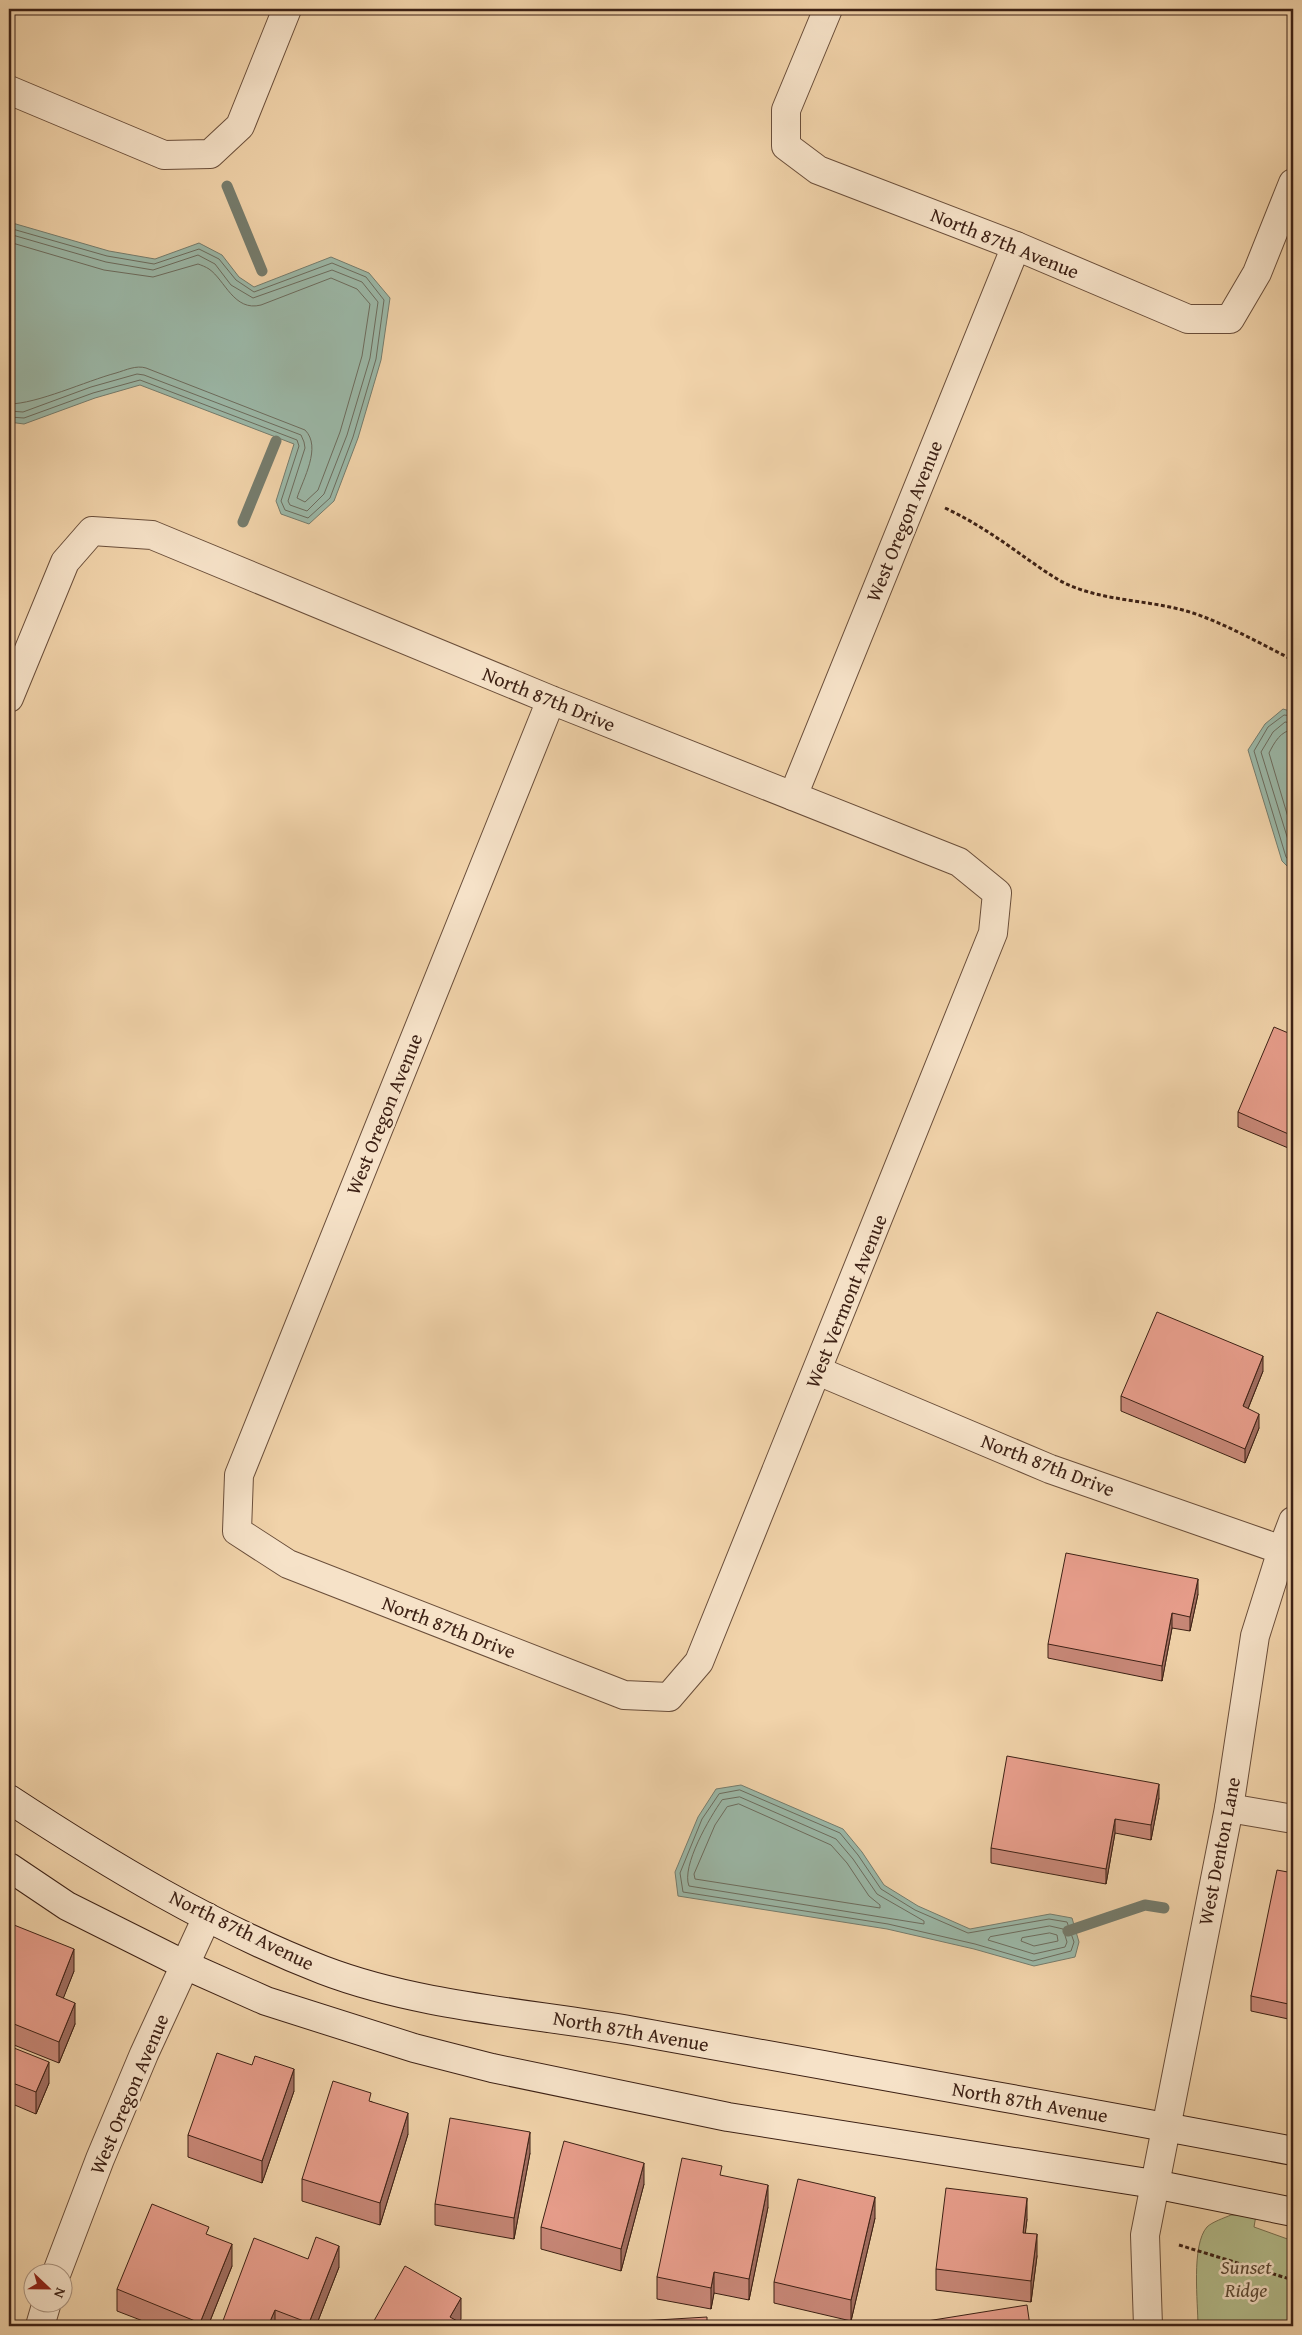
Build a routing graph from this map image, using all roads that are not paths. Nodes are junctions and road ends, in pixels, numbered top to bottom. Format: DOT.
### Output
graph roads {
  1 [pos="287,9"];
  2 [pos="828,9"];
  3 [pos="9,90"];
  4 [pos="1293,183"];
  5 [pos="1016,246"];
  6 [pos="9,698"];
  7 [pos="551,700"];
  8 [pos="793,796"];
  9 [pos="997,893"];
  10 [pos="818,1371"];
  11 [pos="1293,1521"];
  12 [pos="237,1531"];
  13 [pos="1282,1550"];
  14 [pos="669,1697"];
  15 [pos="9,1799"];
  16 [pos="1228,1808"];
  17 [pos="1293,1819"];
  18 [pos="9,1867"];
  19 [pos="206,1917"];
  20 [pos="185,1965"];
  21 [pos="1166,2126"];
  22 [pos="1293,2151"];
  23 [pos="1154,2184"];
  24 [pos="1293,2212"];
  25 [pos="60,2262"];
  26 [pos="44,2312"];
  27 [pos="40,2326"];
  28 [pos="1148,2326"];
  1 -- 3 [label="street"];
  2 -- 5 [label="street, North 87th Avenue"];
  4 -- 5 [label="street, North 87th Avenue"];
  5 -- 8 [label="street, West Oregon Avenue"];
  6 -- 7 [label="street, North 87th Drive"];
  7 -- 8 [label="street, North 87th Drive"];
  7 -- 12 [label="street, West Oregon Avenue"];
  8 -- 9 [label="street, North 87th Drive"];
  9 -- 10 [label="street, West Vermont Avenue"];
  10 -- 13 [label="street, North 87th Drive"];
  10 -- 14 [label="street, West Vermont Avenue"];
  11 -- 13 [label="street, West Denton Lane"];
  12 -- 14 [label="street, North 87th Drive"];
  13 -- 16 [label="street, West Denton Lane"];
  15 -- 19 [label="street, North 87th Avenue"];
  16 -- 17 [label="street"];
  16 -- 21 [label="street, West Denton Lane"];
  18 -- 20 [label="street"];
  19 -- 20 [label="street, West Oregon Avenue"];
  19 -- 21 [label="street, North 87th Avenue"];
  20 -- 23 [label="street"];
  20 -- 25 [label="street, West Oregon Avenue"];
  21 -- 22 [label="street, North 87th Avenue"];
  21 -- 23 [label="street, West Denton Lane"];
  23 -- 24 [label="street"];
  23 -- 28 [label="street, West Denton Lane"];
  26 -- 27 [label="street"];
}
